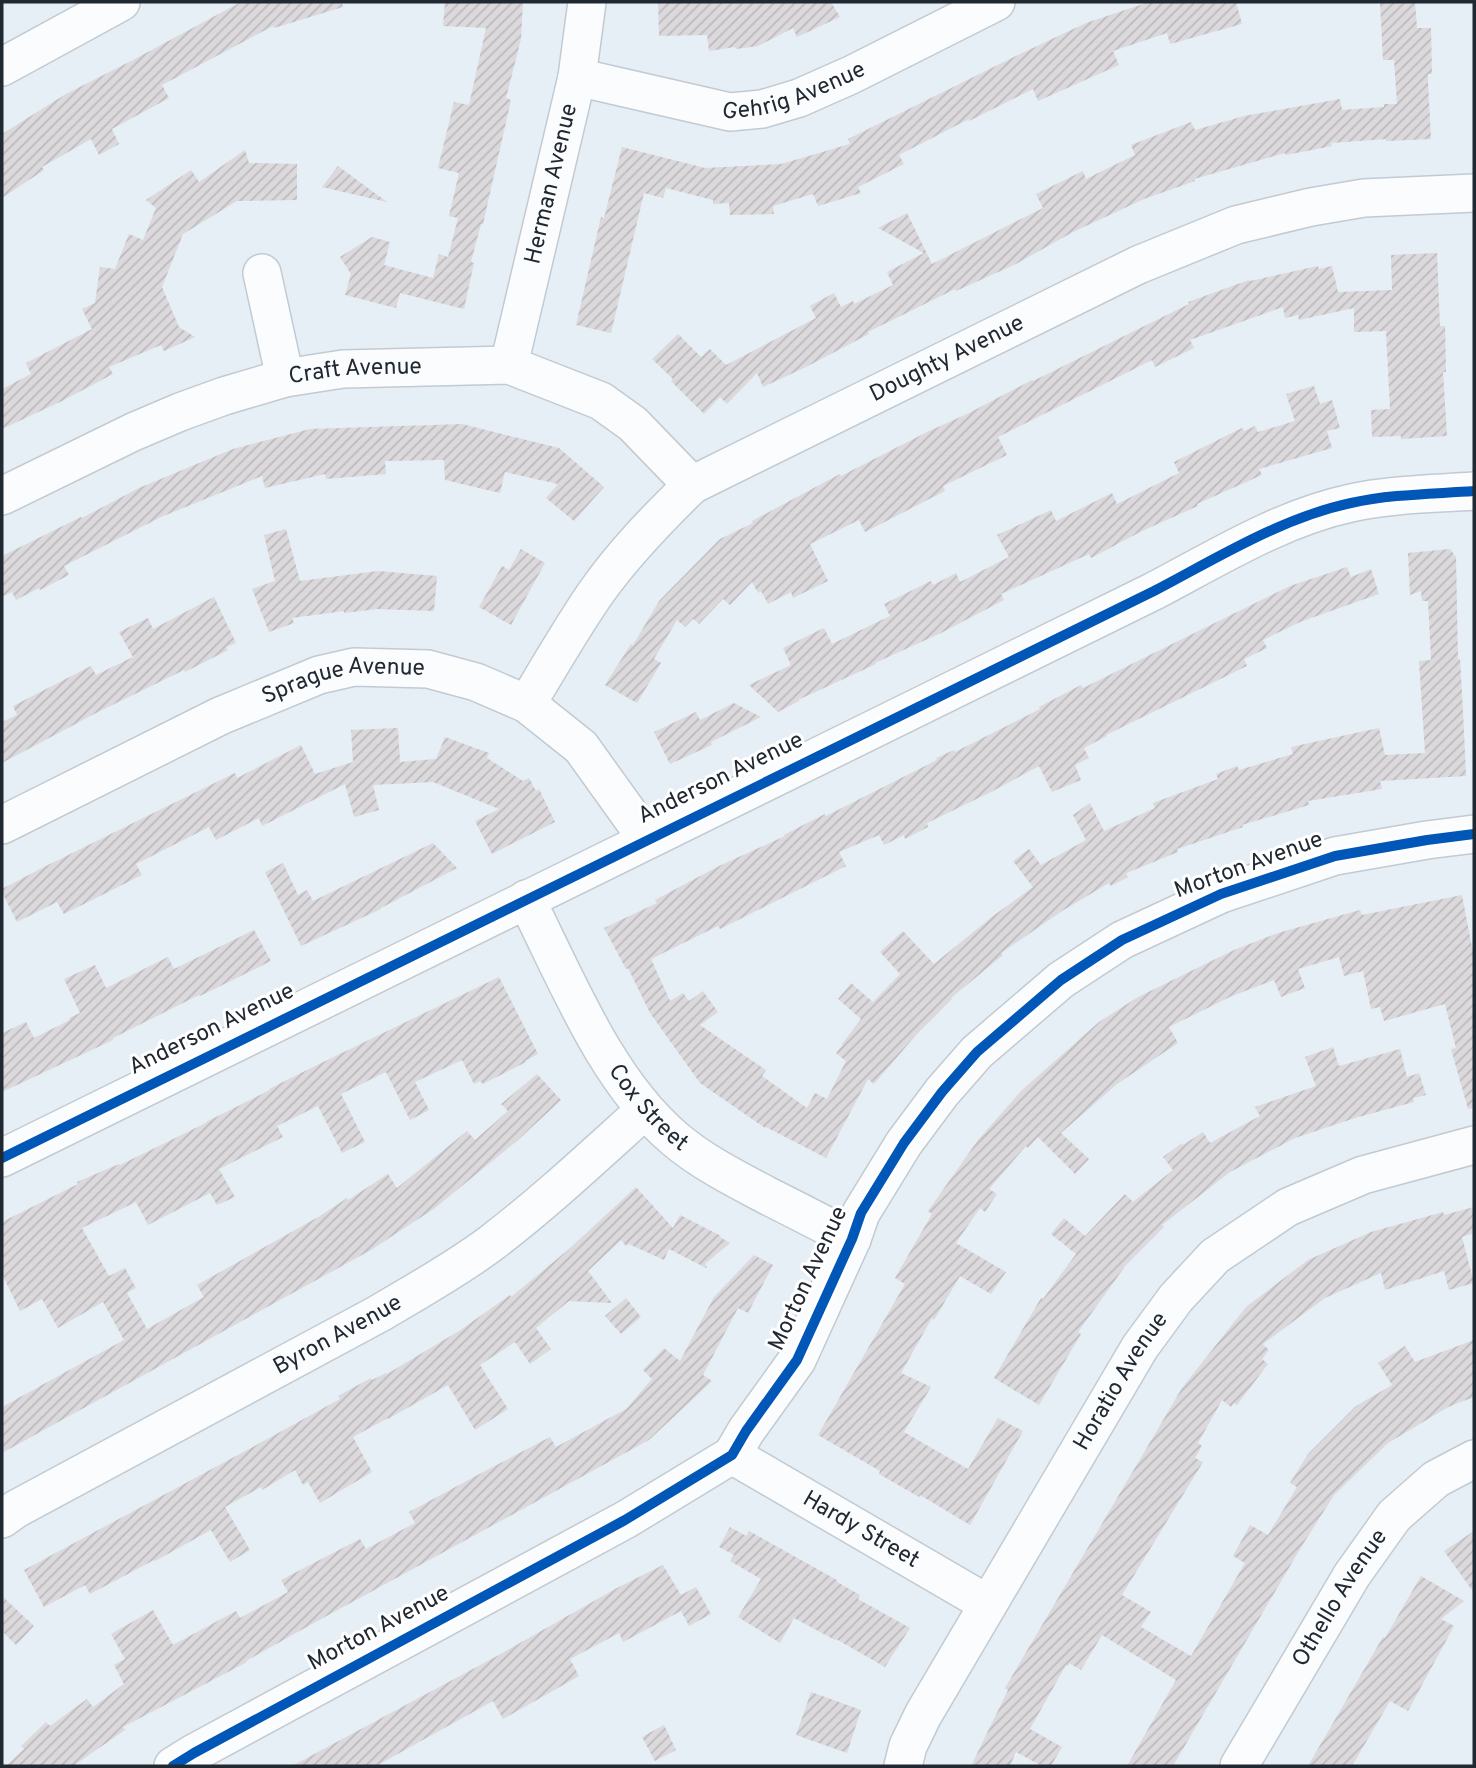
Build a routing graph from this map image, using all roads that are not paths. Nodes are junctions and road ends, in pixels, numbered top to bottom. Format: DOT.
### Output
graph roads {
  1 [pos="121,2"];
  2 [pos="586,2"];
  3 [pos="996,2"];
  4 [pos="2,66"];
  5 [pos="577,77"];
  6 [pos="1474,193"];
  7 [pos="262,273"];
  8 [pos="509,365"];
  9 [pos="285,379"];
  10 [pos="692,485"];
  11 [pos="1474,491"];
  12 [pos="2,496"];
  13 [pos="527,704"];
  14 [pos="2,825"];
  15 [pos="1474,834"];
  16 [pos="647,839"];
  17 [pos="526,899"];
  18 [pos="645,1110"];
  19 [pos="1474,1145"];
  20 [pos="2,1158"];
  21 [pos="852,1239"];
  22 [pos="732,1455"];
  23 [pos="1474,1459"];
  24 [pos="2,1519"];
  25 [pos="988,1604"];
  26 [pos="173,1766"];
  27 [pos="903,1766"];
  28 [pos="1239,1766"];
  1 -- 4 [label="street"];
  2 -- 5 [label="street, Herman Avenue"];
  3 -- 5 [label="street, Gehrig Avenue"];
  5 -- 8 [label="street, Herman Avenue"];
  6 -- 10 [label="street, Doughty Avenue"];
  7 -- 9 [label="street"];
  8 -- 9 [label="street, Craft Avenue"];
  8 -- 10 [label="street, Craft Avenue"];
  9 -- 12 [label="street, Craft Avenue"];
  10 -- 13 [label="street, Doughty Avenue"];
  11 -- 16 [label="street, Anderson Avenue"];
  13 -- 14 [label="street, Sprague Avenue"];
  13 -- 16 [label="street, Sprague Avenue"];
  15 -- 21 [label="street, Morton Avenue"];
  16 -- 17 [label="street, Anderson Avenue"];
  17 -- 18 [label="street, Cox Street"];
  17 -- 20 [label="street, Anderson Avenue"];
  18 -- 21 [label="street, Cox Street"];
  18 -- 24 [label="street, Byron Avenue"];
  19 -- 25 [label="street, Horatio Avenue"];
  21 -- 22 [label="street, Morton Avenue"];
  22 -- 25 [label="street, Hardy Street"];
  22 -- 26 [label="street, Morton Avenue"];
  23 -- 28 [label="street, Othello Avenue"];
  25 -- 27 [label="street, Horatio Avenue"];
}
